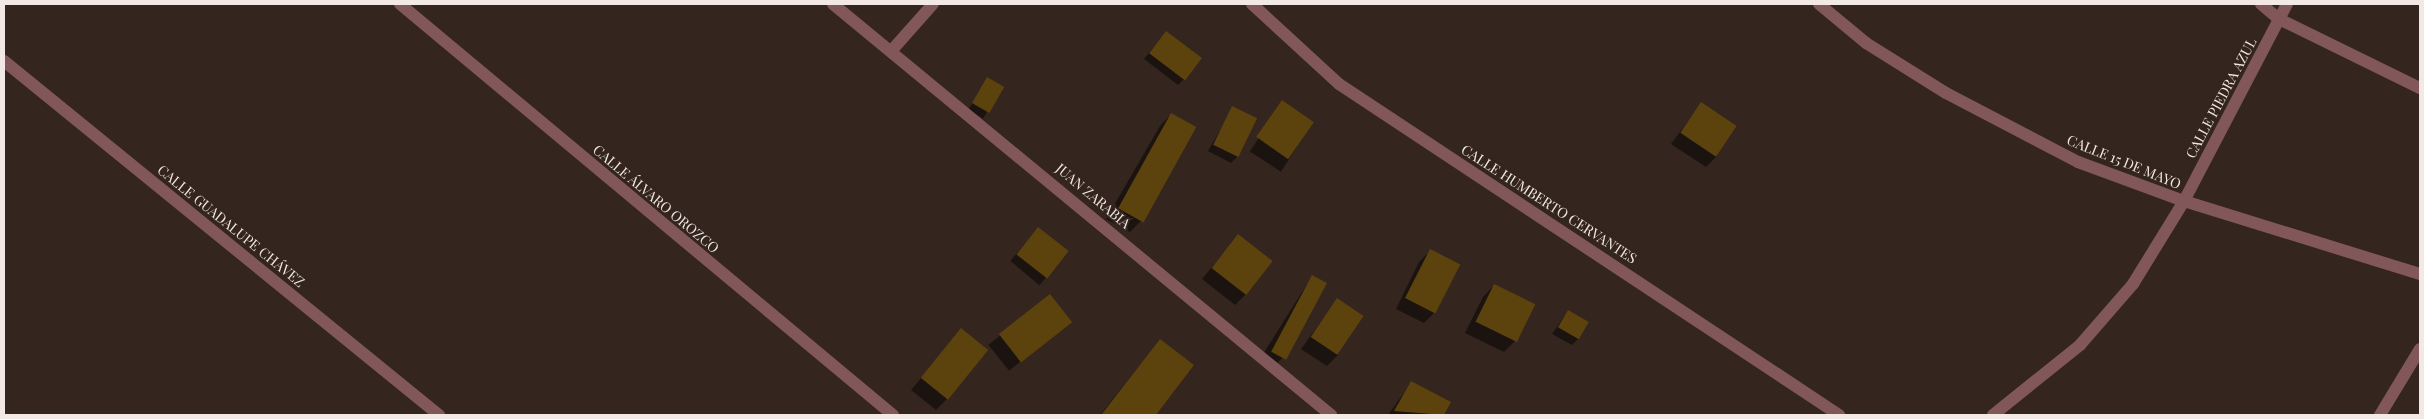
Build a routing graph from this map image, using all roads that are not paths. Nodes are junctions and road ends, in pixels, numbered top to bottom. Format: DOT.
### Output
graph roads {
  1 [pos="400,4"];
  2 [pos="833,4"];
  3 [pos="933,4"];
  4 [pos="1252,4"];
  5 [pos="1819,4"];
  6 [pos="2261,4"];
  7 [pos="2287,4"];
  8 [pos="2279,19"];
  9 [pos="893,49"];
  10 [pos="4,60"];
  11 [pos="2420,88"];
  12 [pos="2184,201"];
  13 [pos="2420,274"];
  14 [pos="2420,349"];
  15 [pos="439,415"];
  16 [pos="893,415"];
  17 [pos="1331,415"];
  18 [pos="1839,415"];
  19 [pos="1993,415"];
  20 [pos="2380,415"];
  1 -- 16 [label="street, CALLE ÁLVARO OROZCO"];
  2 -- 9 [label="street, JUAN ZARABIA"];
  3 -- 9 [label="street"];
  4 -- 18 [label="street, CALLE HUMBERTO CERVANTES"];
  5 -- 12 [label="street, CALLE 15 DE MAYO"];
  6 -- 8 [label="street"];
  7 -- 8 [label="street, CALLE PIEDRA AZUL"];
  8 -- 11 [label="street"];
  8 -- 12 [label="street, CALLE PIEDRA AZUL"];
  9 -- 17 [label="street, JUAN ZARABIA"];
  10 -- 15 [label="street, CALLE GUADALUPE CHÁVEZ"];
  12 -- 13 [label="street, CALLE 15 DE MAYO"];
  12 -- 19 [label="street, CALLE PIEDRA AZUL"];
  14 -- 20 [label="street"];
}
